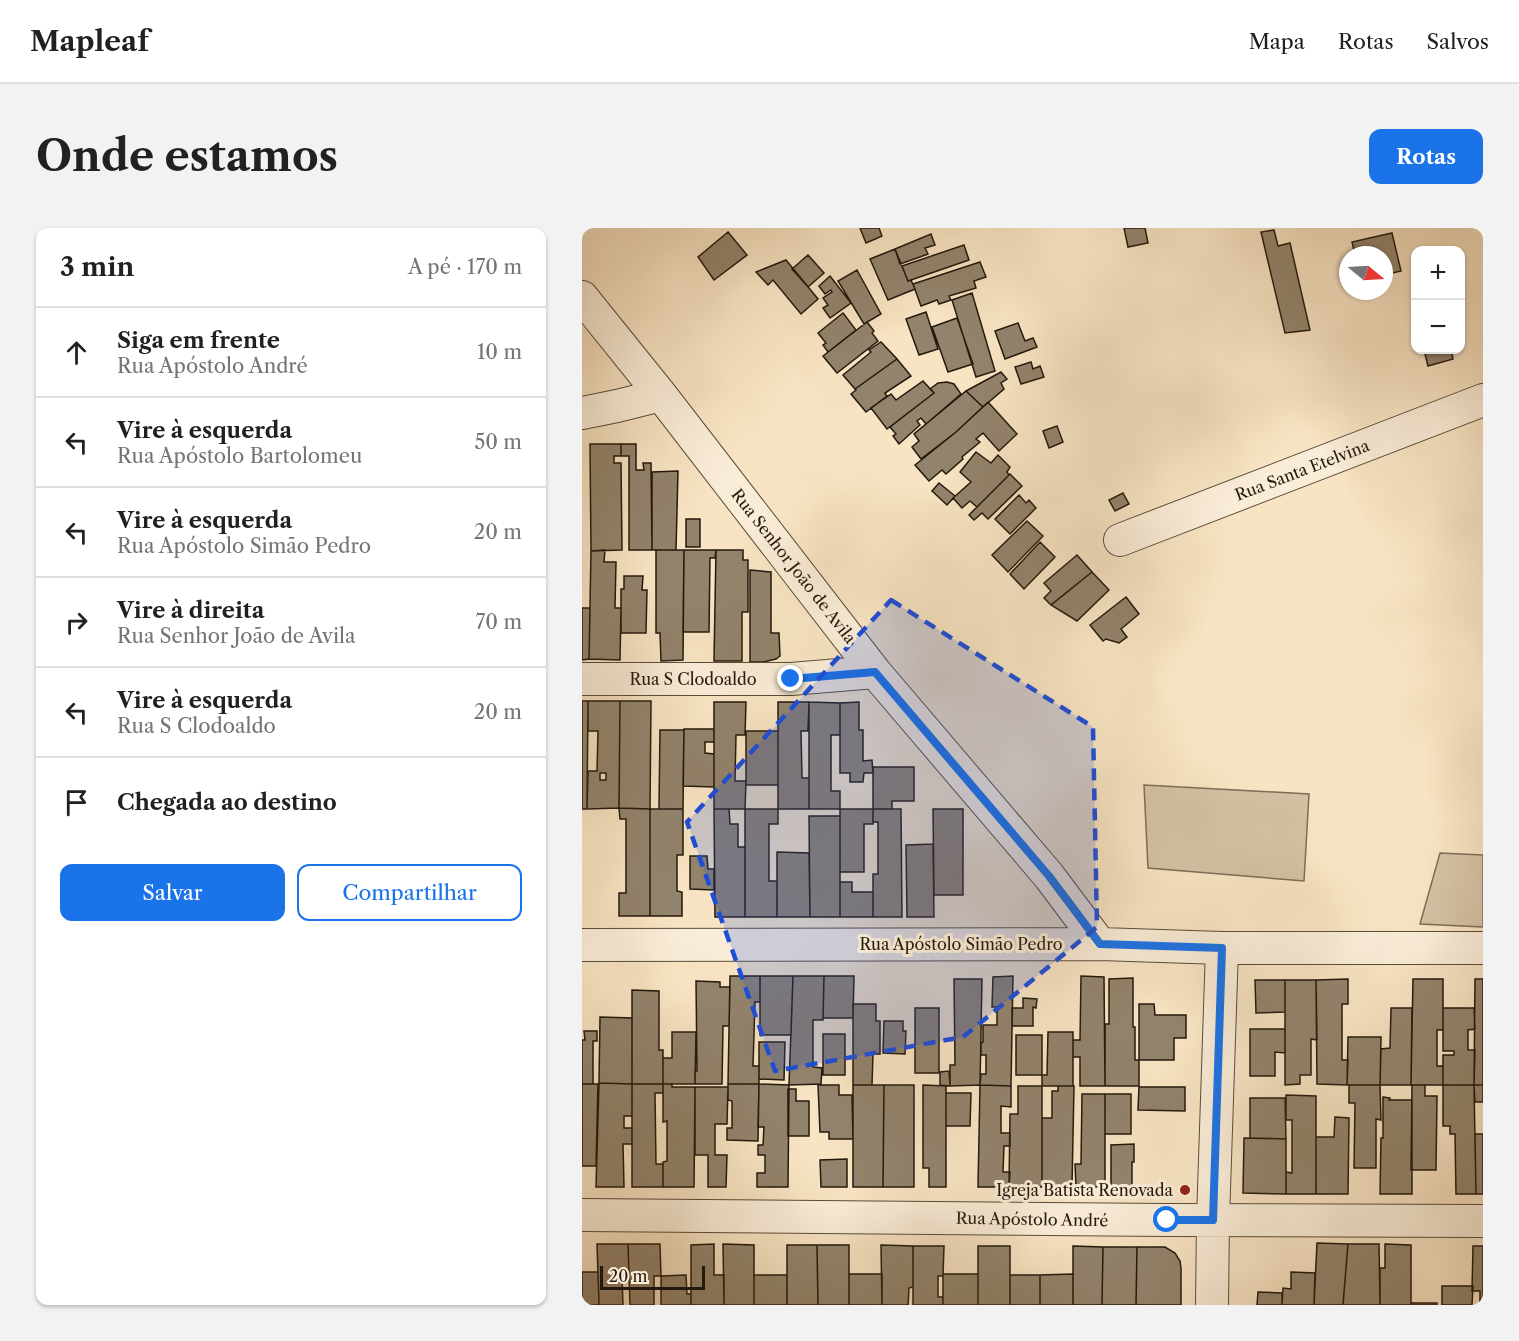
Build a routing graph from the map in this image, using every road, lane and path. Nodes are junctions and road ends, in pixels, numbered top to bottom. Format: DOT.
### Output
graph roads {
  1 [pos="582,297"];
  2 [pos="661,395"];
  3 [pos="1483,400"];
  4 [pos="582,413"];
  5 [pos="1120,540"];
  6 [pos="875,672"];
  7 [pos="582,679"];
  8 [pos="1100,944"];
  9 [pos="582,945"];
  10 [pos="1222,948"];
  11 [pos="1483,948"];
  12 [pos="582,1215"];
  13 [pos="1213,1220"];
  14 [pos="1483,1221"];
  15 [pos="1212,1305"];
  1 -- 2 [label="street, Rua Senhor João de Avila"];
  2 -- 4 [label="street"];
  2 -- 6 [label="street, Rua Senhor João de Avila"];
  3 -- 5 [label="street, Rua Santa Etelvina"];
  6 -- 7 [label="street, Rua S Clodoaldo"];
  6 -- 8 [label="street, Rua Senhor João de Avila"];
  8 -- 9 [label="street, Rua Apóstolo Simão Pedro"];
  8 -- 10 [label="street, Rua Apóstolo Simão Pedro"];
  10 -- 11 [label="street, Rua Apóstolo Simão Pedro"];
  10 -- 13 [label="street"];
  12 -- 13 [label="street, Rua Apóstolo André"];
  13 -- 14 [label="street, Rua Apóstolo André"];
  13 -- 15 [label="street"];
}
